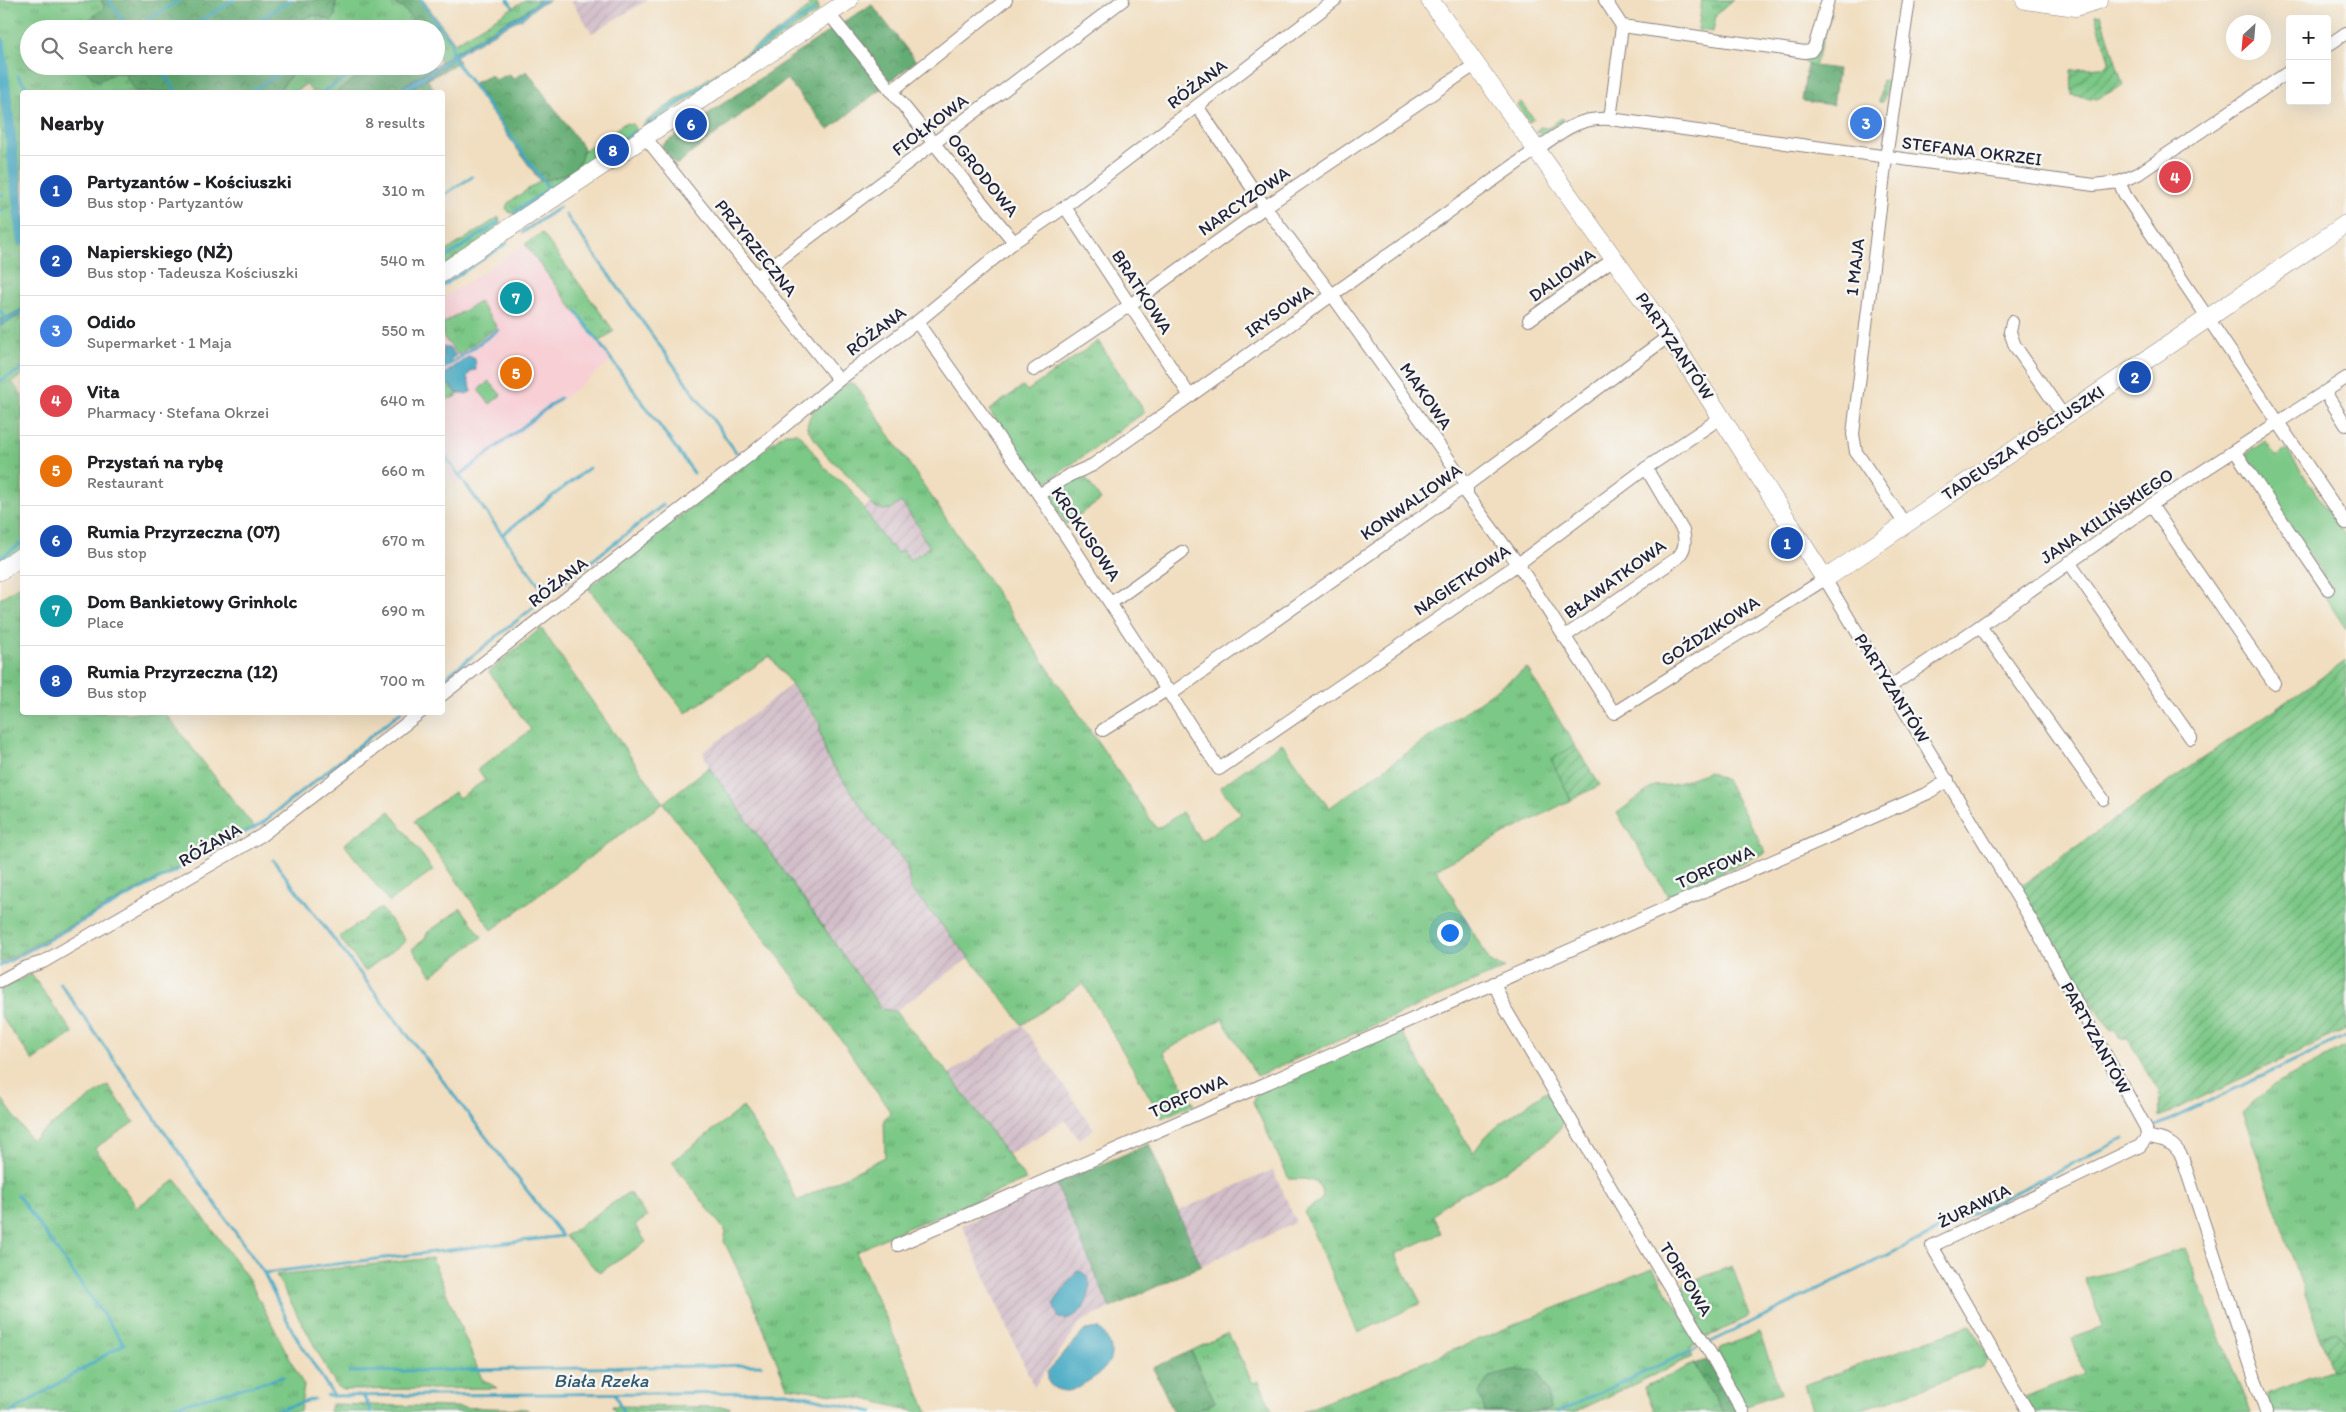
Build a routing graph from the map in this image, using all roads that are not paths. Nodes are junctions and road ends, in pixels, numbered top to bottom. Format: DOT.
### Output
graph roads {
  1 [pos="849,0"];
  2 [pos="1006,0"];
  3 [pos="1123,0"];
  4 [pos="1335,0"];
  5 [pos="1430,0"];
  6 [pos="1606,0"];
  7 [pos="1828,0"];
  8 [pos="1909,0"];
  9 [pos="2025,0"];
  10 [pos="2099,0"];
  11 [pos="829,14"];
  12 [pos="1622,26"];
  13 [pos="2346,33"];
  14 [pos="2331,43"];
  15 [pos="1476,64"];
  16 [pos="2286,74"];
  17 [pos="892,90"];
  18 [pos="1197,106"];
  19 [pos="1610,119"];
  20 [pos="645,137"];
  21 [pos="934,143"];
  22 [pos="1537,149"];
  23 [pos="1886,158"];
  24 [pos="2119,182"];
  25 [pos="1065,207"];
  26 [pos="1265,207"];
  27 [pos="2346,224"];
  28 [pos="1014,242"];
  29 [pos="1615,258"];
  30 [pos="445,271"];
  31 [pos="757,277"];
  32 [pos="1332,295"];
  33 [pos="1130,305"];
  34 [pos="2207,318"];
  35 [pos="1529,320"];
  36 [pos="917,322"];
  37 [pos="2012,322"];
  38 [pos="1669,336"];
  39 [pos="1034,370"];
  40 [pos="2346,378"];
  41 [pos="840,380"];
  42 [pos="2325,392"];
  43 [pos="1190,396"];
  44 [pos="2063,416"];
  45 [pos="1722,417"];
  46 [pos="2277,422"];
  47 [pos="2346,425"];
  48 [pos="2235,451"];
  49 [pos="1646,468"];
  50 [pos="1467,485"];
  51 [pos="1039,495"];
  52 [pos="2151,505"];
  53 [pos="2346,523"];
  54 [pos="1905,524"];
  55 [pos="1182,552"];
  56 [pos="20,557"];
  57 [pos="2069,562"];
  58 [pos="1518,564"];
  59 [pos="0,571"];
  60 [pos="1825,579"];
  61 [pos="2328,589"];
  62 [pos="1111,603"];
  63 [pos="1980,626"];
  64 [pos="1564,637"];
  65 [pos="2274,683"];
  66 [pos="1891,686"];
  67 [pos="1170,692"];
  68 [pos="445,694"];
  69 [pos="1614,713"];
  70 [pos="417,715"];
  71 [pos="1103,730"];
  72 [pos="2191,738"];
  73 [pos="1219,769"];
  74 [pos="1948,780"];
  75 [pos="2103,799"];
  76 [pos="0,981"];
  77 [pos="1494,983"];
  78 [pos="2147,1137"];
  79 [pos="898,1245"];
  80 [pos="1743,1412"];
  81 [pos="2028,1412"];
  82 [pos="2266,1412"];
  1 -- 11 [label="street"];
  2 -- 17 [label="street"];
  3 -- 21 [label="street, FIOŁKOWA"];
  4 -- 18 [label="street, RÓŻANA"];
  5 -- 15 [label="street, PARTYZANTÓW"];
  6 -- 12 [label="street"];
  7 -- 12 [label="street"];
  8 -- 23 [label="street, 1 MAJA"];
  9 -- 10 [label="street"];
  11 -- 17 [label="street, OGRODOWA"];
  11 -- 20 [label="street"];
  12 -- 19 [label="street"];
  13 -- 14 [label="street"];
  15 -- 22 [label="street, PARTYZANTÓW"];
  15 -- 26 [label="street, NARCYZOWA"];
  16 -- 24 [label="street, STEFANA OKRZEI"];
  17 -- 21 [label="street, OGRODOWA"];
  18 -- 25 [label="street, RÓŻANA"];
  18 -- 26 [label="street, MAKOWA"];
  19 -- 22 [label="street, STEFANA OKRZEI"];
  19 -- 23 [label="street, STEFANA OKRZEI"];
  20 -- 30 [label="street"];
  20 -- 31 [label="street, PRZYRZECZNA"];
  21 -- 28 [label="street, OGRODOWA"];
  21 -- 31 [label="street, FIOŁKOWA"];
  22 -- 29 [label="street, PARTYZANTÓW"];
  22 -- 32 [label="street, IRYSOWA"];
  23 -- 24 [label="street, STEFANA OKRZEI"];
  23 -- 54 [label="street, 1 MAJA"];
  24 -- 34 [label="street"];
  25 -- 28 [label="street, RÓŻANA"];
  25 -- 33 [label="street, BRATKOWA"];
  26 -- 32 [label="street, MAKOWA"];
  26 -- 33 [label="street, NARCYZOWA"];
  27 -- 34 [label="street, TADEUSZA KOŚCIUSZKI"];
  28 -- 36 [label="street, RÓŻANA"];
  29 -- 35 [label="street, DALIOWA"];
  29 -- 38 [label="street, PARTYZANTÓW"];
  31 -- 41 [label="street, PRZYRZECZNA"];
  32 -- 43 [label="street, IRYSOWA"];
  32 -- 50 [label="street, MAKOWA"];
  33 -- 39 [label="street, NARCYZOWA"];
  33 -- 43 [label="street, BRATKOWA"];
  34 -- 44 [label="street, TADEUSZA KOŚCIUSZKI"];
  34 -- 46 [label="street"];
  36 -- 41 [label="street, RÓŻANA"];
  36 -- 51 [label="street, KROKUSOWA"];
  37 -- 44 [label="street"];
  38 -- 45 [label="street, PARTYZANTÓW"];
  38 -- 50 [label="street, KONWALIOWA"];
  40 -- 42 [label="street, JANA KILIŃSKIEGO"];
  41 -- 68 [label="street, RÓŻANA"];
  42 -- 46 [label="street, JANA KILIŃSKIEGO"];
  42 -- 47 [label="street"];
  43 -- 51 [label="street, IRYSOWA"];
  44 -- 54 [label="street, TADEUSZA KOŚCIUSZKI"];
  45 -- 49 [label="street, NAGIETKOWA"];
  45 -- 60 [label="street, PARTYZANTÓW"];
  46 -- 48 [label="street, JANA KILIŃSKIEGO"];
  46 -- 53 [label="street"];
  48 -- 52 [label="street, JANA KILIŃSKIEGO"];
  48 -- 61 [label="street"];
  49 -- 58 [label="street, NAGIETKOWA"];
  49 -- 64 [label="street, BŁAWATKOWA"];
  50 -- 58 [label="street, MAKOWA"];
  50 -- 67 [label="street, KONWALIOWA"];
  51 -- 62 [label="street, KROKUSOWA"];
  52 -- 57 [label="street, JANA KILIŃSKIEGO"];
  52 -- 65 [label="street"];
  54 -- 60 [label="street, TADEUSZA KOŚCIUSZKI"];
  55 -- 62 [label="street"];
  56 -- 59 [label="street"];
  57 -- 63 [label="street, JANA KILIŃSKIEGO"];
  57 -- 72 [label="street"];
  58 -- 64 [label="street, MAKOWA"];
  58 -- 73 [label="street, NAGIETKOWA"];
  60 -- 66 [label="street, PARTYZANTÓW"];
  60 -- 69 [label="street, GOŹDZIKOWA"];
  62 -- 67 [label="street, KROKUSOWA"];
  63 -- 66 [label="street, JANA KILIŃSKIEGO"];
  63 -- 75 [label="street"];
  64 -- 69 [label="street, MAKOWA"];
  66 -- 74 [label="street, PARTYZANTÓW"];
  67 -- 71 [label="street, KONWALIOWA"];
  67 -- 73 [label="street, KROKUSOWA"];
  70 -- 76 [label="street, RÓŻANA"];
  74 -- 77 [label="street, TORFOWA"];
  74 -- 78 [label="street, PARTYZANTÓW"];
  77 -- 79 [label="street, TORFOWA"];
  77 -- 80 [label="street, TORFOWA"];
  78 -- 81 [label="street, ŻURAWIA"];
  78 -- 82 [label="street"];
}
